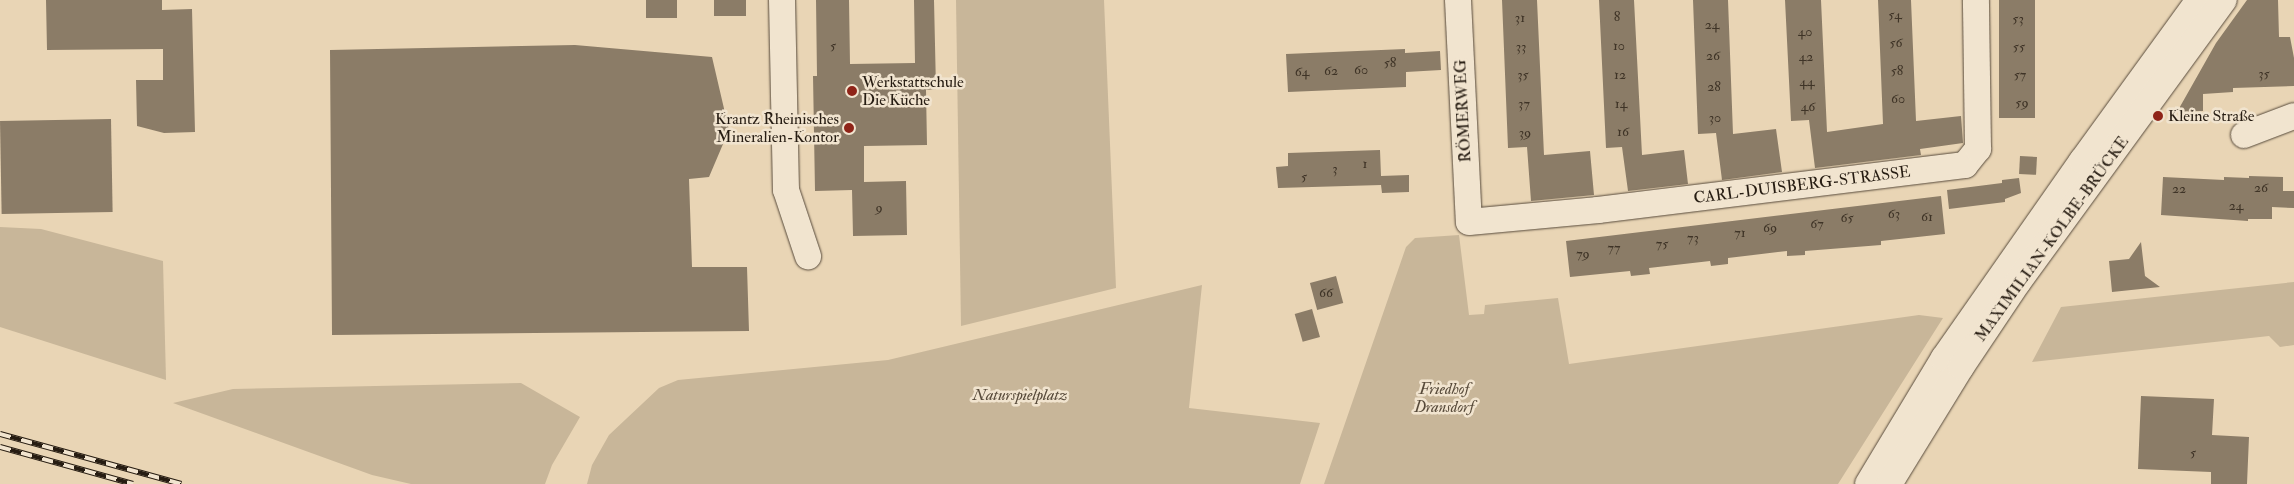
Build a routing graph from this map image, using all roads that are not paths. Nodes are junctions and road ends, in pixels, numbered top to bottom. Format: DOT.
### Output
graph roads {
  1 [pos="782,0"];
  2 [pos="1458,0"];
  3 [pos="1976,0"];
  4 [pos="2199,0"];
  5 [pos="2224,0"];
  6 [pos="2294,116"];
  7 [pos="2244,135"];
  8 [pos="1469,222"];
  9 [pos="808,256"];
  10 [pos="1868,484"];
  11 [pos="1889,484"];
  1 -- 9 [label="street"];
  2 -- 8 [label="street, RÖMERWEG"];
  3 -- 8 [label="street, CARL-DUISBERG-STRASSE"];
  4 -- 10 [label="street, MAXIMILIAN-KOLBE-BRÜCKE"];
  5 -- 11 [label="street, MAXIMILIAN-KOLBE-BRÜCKE"];
  6 -- 7 [label="street"];
}
